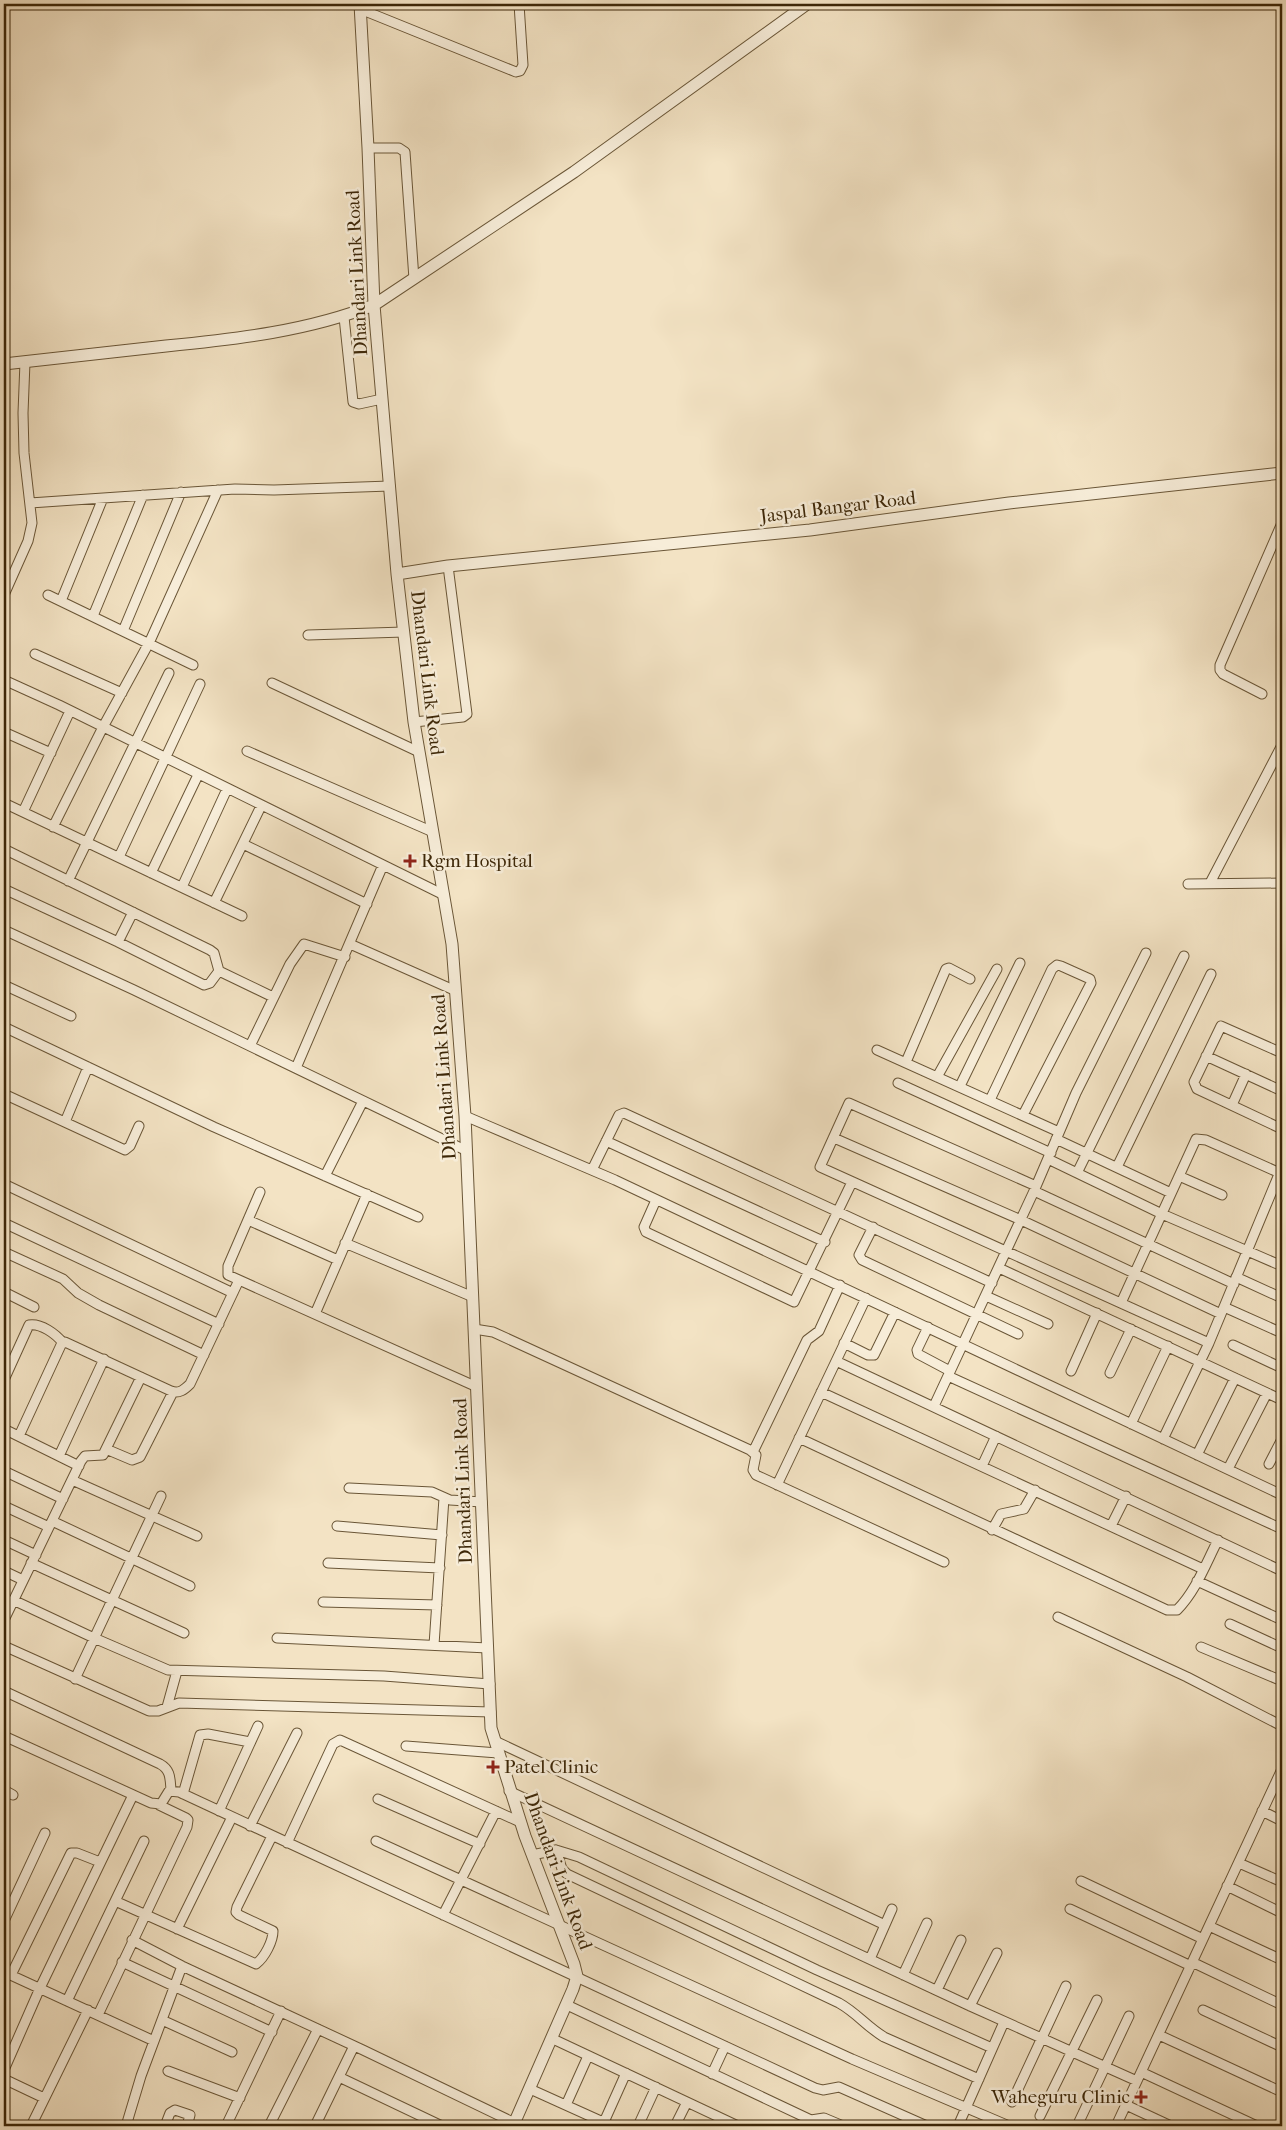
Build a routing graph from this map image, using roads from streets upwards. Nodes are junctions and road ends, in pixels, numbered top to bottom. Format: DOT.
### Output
graph roads {
  1 [pos="519,4"];
  2 [pos="807,4"];
  3 [pos="360,7"];
  4 [pos="368,148"];
  5 [pos="414,279"];
  6 [pos="374,305"];
  7 [pos="344,317"];
  8 [pos="25,362"];
  9 [pos="4,364"];
  10 [pos="382,399"];
  11 [pos="1282,473"];
  12 [pos="390,486"];
  13 [pos="218,490"];
  14 [pos="181,492"];
  15 [pos="143,495"];
  16 [pos="103,498"];
  17 [pos="30,503"];
  18 [pos="1282,523"];
  19 [pos="448,566"];
  20 [pos="397,574"];
  21 [pos="4,595"];
  22 [pos="48,595"];
  23 [pos="62,602"];
  24 [pos="93,616"];
  25 [pos="123,631"];
  26 [pos="404,632"];
  27 [pos="308,636"];
  28 [pos="149,643"];
  29 [pos="34,654"];
  30 [pos="193,665"];
  31 [pos="169,673"];
  32 [pos="4,680"];
  33 [pos="272,683"];
  34 [pos="200,684"];
  35 [pos="122,694"];
  36 [pos="1262,694"];
  37 [pos="70,711"];
  38 [pos="414,722"];
  39 [pos="103,727"];
  40 [pos="4,732"];
  41 [pos="135,743"];
  42 [pos="1282,745"];
  43 [pos="247,751"];
  44 [pos="419,752"];
  45 [pos="51,753"];
  46 [pos="164,758"];
  47 [pos="198,775"];
  48 [pos="227,789"];
  49 [pos="4,803"];
  50 [pos="261,806"];
  51 [pos="23,812"];
  52 [pos="53,827"];
  53 [pos="433,832"];
  54 [pos="86,842"];
  55 [pos="243,844"];
  56 [pos="4,849"];
  57 [pos="118,858"];
  58 [pos="383,865"];
  59 [pos="151,873"];
  60 [pos="68,881"];
  61 [pos="1210,883"];
  62 [pos="1282,883"];
  63 [pos="1188,884"];
  64 [pos="182,887"];
  65 [pos="4,889"];
  66 [pos="444,895"];
  67 [pos="214,903"];
  68 [pos="367,904"];
  69 [pos="133,912"];
  70 [pos="242,916"];
  71 [pos="4,930"];
  72 [pos="118,942"];
  73 [pos="350,944"];
  74 [pos="1146,953"];
  75 [pos="1184,956"];
  76 [pos="345,957"];
  77 [pos="1020,963"];
  78 [pos="997,969"];
  79 [pos="219,972"];
  80 [pos="1211,974"];
  81 [pos="970,979"];
  82 [pos="4,985"];
  83 [pos="456,991"];
  84 [pos="273,997"];
  85 [pos="71,1016"];
  86 [pos="4,1027"];
  87 [pos="250,1046"];
  88 [pos="877,1050"];
  89 [pos="1282,1053"];
  90 [pos="1206,1056"];
  91 [pos="906,1062"];
  92 [pos="88,1067"];
  93 [pos="296,1068"];
  94 [pos="1246,1074"];
  95 [pos="937,1077"];
  96 [pos="898,1083"];
  97 [pos="960,1086"];
  98 [pos="1282,1091"];
  99 [pos="4,1094"];
  100 [pos="990,1100"];
  101 [pos="363,1101"];
  102 [pos="1232,1105"];
  103 [pos="1023,1115"];
  104 [pos="465,1116"];
  105 [pos="65,1122"];
  106 [pos="139,1126"];
  107 [pos="1282,1129"];
  108 [pos="1058,1136"];
  109 [pos="834,1138"];
  110 [pos="606,1141"];
  111 [pos="467,1151"];
  112 [pos="1086,1153"];
  113 [pos="1050,1156"];
  114 [pos="1117,1167"];
  115 [pos="592,1170"];
  116 [pos="1281,1171"];
  117 [pos="1077,1173"];
  118 [pos="326,1176"];
  119 [pos="1179,1176"];
  120 [pos="852,1182"];
  121 [pos="4,1184"];
  122 [pos="1035,1189"];
  123 [pos="260,1192"];
  124 [pos="1171,1193"];
  125 [pos="367,1194"];
  126 [pos="1222,1195"];
  127 [pos="656,1200"];
  128 [pos="839,1211"];
  129 [pos="1162,1214"];
  130 [pos="418,1217"];
  131 [pos="248,1220"];
  132 [pos="1020,1220"];
  133 [pos="4,1223"];
  134 [pos="873,1227"];
  135 [pos="825,1242"];
  136 [pos="346,1243"];
  137 [pos="1148,1244"];
  138 [pos="1006,1251"];
  139 [pos="1248,1251"];
  140 [pos="4,1252"];
  141 [pos="338,1260"];
  142 [pos="1282,1266"];
  143 [pos="999,1268"];
  144 [pos="810,1271"];
  145 [pos="1134,1275"];
  146 [pos="239,1280"];
  147 [pos="1235,1280"];
  148 [pos="992,1283"];
  149 [pos="840,1286"];
  150 [pos="4,1292"];
  151 [pos="233,1293"];
  152 [pos="986,1296"];
  153 [pos="473,1297"];
  154 [pos="866,1298"];
  155 [pos="1282,1298"];
  156 [pos="1121,1303"];
  157 [pos="34,1307"];
  158 [pos="1222,1310"];
  159 [pos="895,1312"];
  160 [pos="1097,1313"];
  161 [pos="315,1314"];
  162 [pos="976,1315"];
  163 [pos="219,1324"];
  164 [pos="1048,1324"];
  165 [pos="928,1327"];
  166 [pos="474,1329"];
  167 [pos="1131,1329"];
  168 [pos="1018,1334"];
  169 [pos="1282,1334"];
  170 [pos="63,1343"];
  171 [pos="844,1343"];
  172 [pos="1209,1343"];
  173 [pos="963,1344"];
  174 [pos="1234,1345"];
  175 [pos="1168,1346"];
  176 [pos="204,1355"];
  177 [pos="104,1360"];
  178 [pos="836,1361"];
  179 [pos="1200,1361"];
  180 [pos="1282,1368"];
  181 [pos="1071,1371"];
  182 [pos="1110,1372"];
  183 [pos="949,1374"];
  184 [pos="141,1377"];
  185 [pos="1235,1378"];
  186 [pos="4,1380"];
  187 [pos="477,1387"];
  188 [pos="173,1392"];
  189 [pos="821,1392"];
  190 [pos="1267,1393"];
  191 [pos="1282,1400"];
  192 [pos="934,1406"];
  193 [pos="1131,1424"];
  194 [pos="4,1429"];
  195 [pos="19,1436"];
  196 [pos="996,1436"];
  197 [pos="799,1438"];
  198 [pos="1163,1439"];
  199 [pos="1282,1439"];
  200 [pos="106,1449"];
  201 [pos="754,1452"];
  202 [pos="1197,1455"];
  203 [pos="59,1456"];
  204 [pos="1269,1464"];
  205 [pos="79,1466"];
  206 [pos="982,1466"];
  207 [pos="1228,1470"];
  208 [pos="4,1471"];
  209 [pos="72,1480"];
  210 [pos="777,1485"];
  211 [pos="349,1488"];
  212 [pos="1035,1490"];
  213 [pos="1282,1495"];
  214 [pos="161,1496"];
  215 [pos="1126,1496"];
  216 [pos="444,1498"];
  217 [pos="63,1499"];
  218 [pos="482,1502"];
  219 [pos="4,1506"];
  220 [pos="152,1516"];
  221 [pos="51,1524"];
  222 [pos="337,1526"];
  223 [pos="1111,1526"];
  224 [pos="1282,1528"];
  225 [pos="992,1530"];
  226 [pos="442,1535"];
  227 [pos="198,1536"];
  228 [pos="4,1540"];
  229 [pos="1218,1540"];
  230 [pos="36,1555"];
  231 [pos="132,1558"];
  232 [pos="944,1562"];
  233 [pos="328,1563"];
  234 [pos="31,1564"];
  235 [pos="440,1568"];
  236 [pos="1203,1569"];
  237 [pos="1282,1571"];
  238 [pos="4,1572"];
  239 [pos="23,1580"];
  240 [pos="1197,1581"];
  241 [pos="190,1586"];
  242 [pos="113,1601"];
  243 [pos="323,1602"];
  244 [pos="9,1604"];
  245 [pos="437,1605"];
  246 [pos="1058,1617"];
  247 [pos="4,1620"];
  248 [pos="1282,1620"];
  249 [pos="1230,1624"];
  250 [pos="184,1633"];
  251 [pos="94,1638"];
  252 [pos="276,1638"];
  253 [pos="434,1645"];
  254 [pos="4,1646"];
  255 [pos="1201,1647"];
  256 [pos="488,1648"];
  257 [pos="1282,1648"];
  258 [pos="177,1671"];
  259 [pos="75,1679"];
  260 [pos="1282,1681"];
  261 [pos="490,1684"];
  262 [pos="4,1691"];
  263 [pos="167,1707"];
  264 [pos="491,1712"];
  265 [pos="258,1726"];
  266 [pos="1282,1726"];
  267 [pos="297,1733"];
  268 [pos="4,1736"];
  269 [pos="495,1741"];
  270 [pos="250,1742"];
  271 [pos="406,1746"];
  272 [pos="498,1753"];
  273 [pos="1282,1770"];
  274 [pos="4,1790"];
  275 [pos="171,1790"];
  276 [pos="510,1791"];
  277 [pos="183,1794"];
  278 [pos="13,1795"];
  279 [pos="132,1795"];
  280 [pos="378,1798"];
  281 [pos="159,1805"];
  282 [pos="219,1811"];
  283 [pos="496,1811"];
  284 [pos="1262,1812"];
  285 [pos="232,1817"];
  286 [pos="1282,1821"];
  287 [pos="520,1822"];
  288 [pos="250,1826"];
  289 [pos="45,1833"];
  290 [pos="272,1836"];
  291 [pos="144,1841"];
  292 [pos="376,1841"];
  293 [pos="287,1843"];
  294 [pos="480,1844"];
  295 [pos="556,1850"];
  296 [pos="532,1855"];
  297 [pos="100,1862"];
  298 [pos="1239,1862"];
  299 [pos="462,1879"];
  300 [pos="1082,1881"];
  301 [pos="1282,1882"];
  302 [pos="1227,1886"];
  303 [pos="115,1901"];
  304 [pos="892,1909"];
  305 [pos="1070,1909"];
  306 [pos="1282,1913"];
  307 [pos="144,1914"];
  308 [pos="443,1915"];
  309 [pos="4,1921"];
  310 [pos="559,1923"];
  311 [pos="927,1923"];
  312 [pos="885,1926"];
  313 [pos="1209,1926"];
  314 [pos="177,1929"];
  315 [pos="1203,1939"];
  316 [pos="132,1940"];
  317 [pos="961,1940"];
  318 [pos="997,1954"];
  319 [pos="870,1959"];
  320 [pos="1282,1960"];
  321 [pos="122,1962"];
  322 [pos="1191,1964"];
  323 [pos="182,1966"];
  324 [pos="8,1973"];
  325 [pos="903,1975"];
  326 [pos="577,1976"];
  327 [pos="174,1985"];
  328 [pos="1066,1986"];
  329 [pos="40,1988"];
  330 [pos="937,1990"];
  331 [pos="1097,2000"];
  332 [pos="67,2001"];
  333 [pos="566,2005"];
  334 [pos="1282,2005"];
  335 [pos="970,2006"];
  336 [pos="88,2010"];
  337 [pos="1203,2010"];
  338 [pos="281,2011"];
  339 [pos="98,2015"];
  340 [pos="1129,2016"];
  341 [pos="162,2020"];
  342 [pos="1004,2022"];
  343 [pos="318,2029"];
  344 [pos="272,2032"];
  345 [pos="1159,2035"];
  346 [pos="553,2039"];
  347 [pos="1042,2039"];
  348 [pos="154,2041"];
  349 [pos="354,2046"];
  350 [pos="725,2046"];
  351 [pos="1282,2047"];
  352 [pos="992,2048"];
  353 [pos="232,2052"];
  354 [pos="1072,2052"];
  355 [pos="588,2056"];
  356 [pos="1105,2067"];
  357 [pos="4,2070"];
  358 [pos="168,2071"];
  359 [pos="1141,2072"];
  360 [pos="626,2073"];
  361 [pos="712,2074"];
  362 [pos="339,2076"];
  363 [pos="4,2078"];
  364 [pos="979,2078"];
  365 [pos="1137,2081"];
  366 [pos="656,2087"];
  367 [pos="530,2089"];
  368 [pos="1282,2092"];
  369 [pos="44,2098"];
  370 [pos="240,2098"];
  371 [pos="686,2102"];
  372 [pos="1012,2102"];
  373 [pos="566,2105"];
  374 [pos="1126,2105"];
  375 [pos="967,2108"];
  376 [pos="1040,2116"];
  377 [pos="718,2117"];
  378 [pos="813,2123"];
  379 [pos="608,2124"];
  380 [pos="516,2125"];
  381 [pos="31,2126"];
  382 [pos="126,2126"];
  383 [pos="165,2126"];
  384 [pos="187,2126"];
  385 [pos="226,2126"];
  386 [pos="269,2126"];
  387 [pos="315,2126"];
  388 [pos="442,2126"];
  389 [pos="638,2126"];
  390 [pos="675,2126"];
  391 [pos="713,2126"];
  392 [pos="738,2126"];
  393 [pos="843,2126"];
  394 [pos="927,2126"];
  395 [pos="958,2126"];
  396 [pos="1008,2126"];
  397 [pos="1077,2126"];
  398 [pos="1116,2126"];
  399 [pos="1171,2126"];
  400 [pos="1257,2126"];
  1 -- 3 [label="street"];
  2 -- 5 [label="street"];
  3 -- 4 [label="street, Dhandari Link Road"];
  4 -- 5 [label="street"];
  4 -- 6 [label="street, Dhandari Link Road"];
  5 -- 6 [label="street"];
  6 -- 7 [label="street"];
  6 -- 10 [label="street, Dhandari Link Road"];
  7 -- 8 [label="street"];
  7 -- 10 [label="street"];
  8 -- 9 [label="street"];
  8 -- 17 [label="street"];
  10 -- 12 [label="street, Dhandari Link Road"];
  11 -- 19 [label="street, Jaspal Bangar Road"];
  12 -- 13 [label="street"];
  12 -- 20 [label="street, Dhandari Link Road"];
  13 -- 14 [label="street"];
  13 -- 28 [label="street"];
  14 -- 15 [label="street"];
  14 -- 25 [label="street"];
  15 -- 16 [label="street"];
  15 -- 24 [label="street"];
  16 -- 17 [label="street"];
  16 -- 23 [label="street"];
  17 -- 21 [label="street"];
  18 -- 36 [label="street"];
  19 -- 20 [label="street, Jaspal Bangar Road"];
  19 -- 38 [label="street"];
  20 -- 26 [label="street, Dhandari Link Road"];
  22 -- 23 [label="street"];
  23 -- 24 [label="street"];
  24 -- 25 [label="street"];
  25 -- 28 [label="street"];
  26 -- 27 [label="street"];
  26 -- 38 [label="street, Dhandari Link Road"];
  28 -- 30 [label="street"];
  28 -- 35 [label="street"];
  29 -- 35 [label="street"];
  31 -- 41 [label="street"];
  32 -- 37 [label="street"];
  33 -- 44 [label="street"];
  34 -- 46 [label="street"];
  35 -- 39 [label="street"];
  37 -- 39 [label="street"];
  37 -- 45 [label="street"];
  38 -- 44 [label="street, Dhandari Link Road"];
  39 -- 41 [label="street"];
  39 -- 52 [label="street"];
  40 -- 45 [label="street"];
  41 -- 46 [label="street"];
  41 -- 54 [label="street"];
  42 -- 61 [label="street"];
  43 -- 53 [label="street"];
  44 -- 53 [label="street, Dhandari Link Road"];
  45 -- 51 [label="street"];
  46 -- 47 [label="street"];
  46 -- 57 [label="street"];
  47 -- 48 [label="street"];
  47 -- 59 [label="street"];
  48 -- 50 [label="street"];
  48 -- 64 [label="street"];
  49 -- 51 [label="street"];
  50 -- 55 [label="street"];
  50 -- 58 [label="street"];
  51 -- 52 [label="street"];
  52 -- 54 [label="street"];
  53 -- 66 [label="street, Dhandari Link Road"];
  54 -- 57 [label="street"];
  54 -- 60 [label="street"];
  55 -- 67 [label="street"];
  55 -- 68 [label="street"];
  56 -- 60 [label="street"];
  57 -- 59 [label="street"];
  58 -- 66 [label="street"];
  58 -- 68 [label="street"];
  59 -- 64 [label="street"];
  60 -- 69 [label="street"];
  61 -- 62 [label="street"];
  61 -- 63 [label="street"];
  64 -- 67 [label="street"];
  65 -- 72 [label="street"];
  66 -- 83 [label="street, Dhandari Link Road"];
  67 -- 70 [label="street"];
  68 -- 73 [label="street"];
  69 -- 72 [label="street"];
  69 -- 79 [label="street"];
  71 -- 87 [label="street"];
  72 -- 79 [label="street"];
  73 -- 76 [label="street"];
  73 -- 83 [label="street"];
  74 -- 108 [label="street"];
  75 -- 112 [label="street"];
  76 -- 84 [label="street"];
  76 -- 93 [label="street"];
  77 -- 97 [label="street"];
  78 -- 95 [label="street"];
  79 -- 84 [label="street"];
  80 -- 114 [label="street"];
  81 -- 91 [label="street"];
  82 -- 85 [label="street"];
  83 -- 104 [label="street, Dhandari Link Road"];
  84 -- 87 [label="street"];
  86 -- 92 [label="street"];
  87 -- 93 [label="street"];
  88 -- 91 [label="street"];
  89 -- 90 [label="street"];
  90 -- 94 [label="street"];
  90 -- 102 [label="street"];
  91 -- 95 [label="street"];
  92 -- 105 [label="street"];
  92 -- 118 [label="street"];
  93 -- 101 [label="street"];
  94 -- 98 [label="street"];
  94 -- 102 [label="street"];
  95 -- 97 [label="street"];
  96 -- 113 [label="street"];
  97 -- 100 [label="street"];
  99 -- 105 [label="street"];
  100 -- 103 [label="street"];
  100 -- 103 [label="street"];
  101 -- 111 [label="street"];
  101 -- 118 [label="street"];
  102 -- 107 [label="street"];
  103 -- 108 [label="street"];
  104 -- 111 [label="street, Dhandari Link Road"];
  104 -- 115 [label="street"];
  105 -- 106 [label="street"];
  108 -- 112 [label="street"];
  108 -- 113 [label="street"];
  109 -- 120 [label="street"];
  109 -- 122 [label="street"];
  109 -- 132 [label="street"];
  110 -- 115 [label="street"];
  110 -- 128 [label="street"];
  110 -- 135 [label="street"];
  111 -- 153 [label="street, Dhandari Link Road"];
  112 -- 114 [label="street"];
  112 -- 117 [label="street"];
  113 -- 117 [label="street"];
  113 -- 122 [label="street"];
  114 -- 124 [label="street"];
  115 -- 127 [label="street"];
  116 -- 119 [label="street"];
  116 -- 139 [label="street"];
  117 -- 129 [label="street"];
  118 -- 125 [label="street"];
  119 -- 124 [label="street"];
  119 -- 126 [label="street"];
  120 -- 128 [label="street"];
  120 -- 138 [label="street"];
  121 -- 151 [label="street"];
  122 -- 132 [label="street"];
  122 -- 137 [label="street"];
  123 -- 131 [label="street"];
  124 -- 129 [label="street"];
  125 -- 130 [label="street"];
  125 -- 136 [label="street"];
  127 -- 144 [label="street"];
  127 -- 144 [label="street"];
  128 -- 134 [label="street"];
  128 -- 135 [label="street"];
  129 -- 137 [label="street"];
  129 -- 139 [label="street"];
  131 -- 141 [label="street"];
  131 -- 146 [label="street"];
  132 -- 138 [label="street"];
  132 -- 145 [label="street"];
  133 -- 163 [label="street"];
  134 -- 148 [label="street"];
  134 -- 162 [label="street"];
  135 -- 144 [label="street"];
  136 -- 141 [label="street"];
  136 -- 153 [label="street"];
  137 -- 145 [label="street"];
  137 -- 147 [label="street"];
  138 -- 143 [label="street"];
  138 -- 156 [label="street"];
  139 -- 142 [label="street"];
  139 -- 147 [label="street"];
  140 -- 176 [label="street"];
  141 -- 161 [label="street"];
  143 -- 148 [label="street"];
  143 -- 160 [label="street"];
  144 -- 149 [label="street"];
  145 -- 156 [label="street"];
  145 -- 158 [label="street"];
  146 -- 151 [label="street"];
  146 -- 161 [label="street"];
  147 -- 155 [label="street"];
  147 -- 158 [label="street"];
  148 -- 152 [label="street"];
  149 -- 154 [label="street"];
  149 -- 201 [label="street"];
  150 -- 157 [label="street"];
  151 -- 163 [label="street"];
  152 -- 162 [label="street"];
  152 -- 164 [label="street"];
  153 -- 166 [label="street, Dhandari Link Road"];
  154 -- 159 [label="street"];
  154 -- 171 [label="street"];
  156 -- 172 [label="street"];
  158 -- 169 [label="street"];
  158 -- 172 [label="street"];
  159 -- 165 [label="street"];
  159 -- 171 [label="street"];
  160 -- 167 [label="street"];
  160 -- 181 [label="street"];
  161 -- 187 [label="street"];
  162 -- 168 [label="street"];
  162 -- 173 [label="street"];
  163 -- 176 [label="street"];
  165 -- 173 [label="street"];
  165 -- 183 [label="street"];
  166 -- 187 [label="street, Dhandari Link Road"];
  166 -- 201 [label="street"];
  167 -- 175 [label="street"];
  167 -- 182 [label="street"];
  170 -- 177 [label="street"];
  170 -- 186 [label="street"];
  170 -- 195 [label="street"];
  171 -- 178 [label="street"];
  172 -- 179 [label="street"];
  173 -- 183 [label="street"];
  173 -- 193 [label="street"];
  174 -- 180 [label="street"];
  175 -- 179 [label="street"];
  175 -- 193 [label="street"];
  176 -- 188 [label="street"];
  177 -- 184 [label="street"];
  177 -- 203 [label="street"];
  178 -- 189 [label="street"];
  178 -- 192 [label="street"];
  179 -- 185 [label="street"];
  179 -- 198 [label="street"];
  183 -- 192 [label="street"];
  183 -- 224 [label="street"];
  184 -- 188 [label="street"];
  184 -- 200 [label="street"];
  185 -- 190 [label="street"];
  185 -- 202 [label="street"];
  187 -- 218 [label="street, Dhandari Link Road"];
  188 -- 200 [label="street"];
  189 -- 197 [label="street"];
  189 -- 206 [label="street"];
  190 -- 191 [label="street"];
  190 -- 207 [label="street"];
  192 -- 196 [label="street"];
  193 -- 198 [label="street"];
  194 -- 195 [label="street"];
  195 -- 203 [label="street"];
  196 -- 206 [label="street"];
  196 -- 215 [label="street"];
  197 -- 210 [label="street"];
  197 -- 225 [label="street"];
  198 -- 202 [label="street"];
  199 -- 204 [label="street"];
  200 -- 205 [label="street"];
  201 -- 210 [label="street"];
  202 -- 207 [label="street"];
  203 -- 205 [label="street"];
  205 -- 209 [label="street"];
  206 -- 212 [label="street"];
  207 -- 213 [label="street"];
  208 -- 217 [label="street"];
  209 -- 217 [label="street"];
  209 -- 220 [label="street"];
  210 -- 232 [label="street"];
  211 -- 216 [label="street"];
  212 -- 223 [label="street"];
  212 -- 225 [label="street"];
  214 -- 220 [label="street"];
  215 -- 223 [label="street"];
  215 -- 229 [label="street"];
  216 -- 218 [label="street"];
  216 -- 226 [label="street"];
  217 -- 221 [label="street"];
  218 -- 256 [label="street, Dhandari Link Road"];
  219 -- 221 [label="street"];
  220 -- 227 [label="street"];
  220 -- 231 [label="street"];
  221 -- 230 [label="street"];
  221 -- 231 [label="street"];
  222 -- 226 [label="street"];
  223 -- 236 [label="street"];
  225 -- 240 [label="street"];
  226 -- 235 [label="street"];
  228 -- 230 [label="street"];
  229 -- 236 [label="street"];
  229 -- 237 [label="street"];
  230 -- 234 [label="street"];
  231 -- 241 [label="street"];
  231 -- 242 [label="street"];
  233 -- 235 [label="street"];
  234 -- 239 [label="street"];
  234 -- 242 [label="street"];
  235 -- 245 [label="street"];
  236 -- 240 [label="street"];
  238 -- 239 [label="street"];
  239 -- 244 [label="street"];
  240 -- 248 [label="street"];
  242 -- 250 [label="street"];
  242 -- 251 [label="street"];
  243 -- 245 [label="street"];
  244 -- 247 [label="street"];
  244 -- 251 [label="street"];
  245 -- 253 [label="street"];
  246 -- 266 [label="street"];
  249 -- 257 [label="street"];
  251 -- 258 [label="street"];
  251 -- 259 [label="street"];
  252 -- 253 [label="street"];
  253 -- 256 [label="street"];
  254 -- 259 [label="street"];
  255 -- 260 [label="street"];
  256 -- 261 [label="street, Dhandari Link Road"];
  258 -- 261 [label="street"];
  258 -- 263 [label="street"];
  259 -- 263 [label="street"];
  261 -- 264 [label="street, Dhandari Link Road"];
  262 -- 275 [label="street"];
  263 -- 264 [label="street"];
  264 -- 269 [label="street, Dhandari Link Road"];
  265 -- 270 [label="street"];
  267 -- 288 [label="street"];
  268 -- 279 [label="street"];
  269 -- 272 [label="street, Dhandari Link Road"];
  269 -- 312 [label="street"];
  270 -- 277 [label="street"];
  270 -- 282 [label="street"];
  271 -- 272 [label="street"];
  272 -- 276 [label="street, Dhandari Link Road"];
  273 -- 284 [label="street"];
  274 -- 278 [label="street"];
  275 -- 277 [label="street"];
  275 -- 281 [label="street"];
  276 -- 287 [label="street, Dhandari Link Road"];
  276 -- 319 [label="street"];
  277 -- 282 [label="street"];
  279 -- 281 [label="street"];
  279 -- 297 [label="street"];
  280 -- 294 [label="street"];
  281 -- 307 [label="street"];
  282 -- 285 [label="street"];
  283 -- 287 [label="street"];
  283 -- 293 [label="street"];
  283 -- 294 [label="street"];
  284 -- 286 [label="street"];
  284 -- 298 [label="street"];
  285 -- 288 [label="street"];
  285 -- 314 [label="street"];
  287 -- 296 [label="street, Dhandari Link Road"];
  288 -- 290 [label="street"];
  289 -- 309 [label="street"];
  290 -- 293 [label="street"];
  290 -- 314 [label="street"];
  291 -- 303 [label="street"];
  292 -- 299 [label="street"];
  293 -- 308 [label="street"];
  294 -- 299 [label="street"];
  295 -- 296 [label="street"];
  295 -- 352 [label="street"];
  295 -- 364 [label="street"];
  296 -- 310 [label="street, Dhandari Link Road"];
  297 -- 324 [label="street"];
  297 -- 329 [label="street"];
  298 -- 301 [label="street"];
  298 -- 302 [label="street"];
  299 -- 308 [label="street"];
  299 -- 310 [label="street"];
  300 -- 315 [label="street"];
  302 -- 306 [label="street"];
  302 -- 313 [label="street"];
  303 -- 307 [label="street"];
  303 -- 332 [label="street"];
  304 -- 312 [label="street"];
  305 -- 322 [label="street"];
  307 -- 314 [label="street"];
  307 -- 316 [label="street"];
  308 -- 326 [label="street"];
  310 -- 326 [label="street, Dhandari Link Road"];
  310 -- 375 [label="street"];
  311 -- 325 [label="street"];
  312 -- 319 [label="street"];
  313 -- 315 [label="street"];
  313 -- 320 [label="street"];
  315 -- 322 [label="street"];
  316 -- 321 [label="street"];
  316 -- 323 [label="street"];
  317 -- 330 [label="street"];
  318 -- 335 [label="street"];
  319 -- 325 [label="street"];
  321 -- 327 [label="street"];
  321 -- 339 [label="street"];
  322 -- 334 [label="street"];
  322 -- 345 [label="street"];
  323 -- 327 [label="street"];
  323 -- 338 [label="street"];
  324 -- 329 [label="street"];
  325 -- 330 [label="street"];
  326 -- 333 [label="street, Dhandari Link Road"];
  326 -- 350 [label="street"];
  327 -- 341 [label="street"];
  327 -- 344 [label="street"];
  328 -- 347 [label="street"];
  329 -- 332 [label="street"];
  329 -- 357 [label="street"];
  330 -- 335 [label="street"];
  331 -- 354 [label="street"];
  332 -- 336 [label="street"];
  333 -- 346 [label="street, Dhandari Link Road"];
  333 -- 361 [label="street"];
  335 -- 342 [label="street"];
  336 -- 339 [label="street"];
  336 -- 369 [label="street"];
  337 -- 351 [label="street"];
  338 -- 343 [label="street"];
  338 -- 344 [label="street"];
  339 -- 348 [label="street"];
  340 -- 356 [label="street"];
  341 -- 348 [label="street"];
  341 -- 353 [label="street"];
  342 -- 347 [label="street"];
  342 -- 352 [label="street"];
  343 -- 349 [label="street"];
  343 -- 386 [label="street"];
  344 -- 370 [label="street"];
  345 -- 359 [label="street"];
  345 -- 368 [label="street"];
  346 -- 355 [label="street"];
  346 -- 367 [label="street, Dhandari Link Road"];
  347 -- 354 [label="street"];
  347 -- 372 [label="street"];
  348 -- 382 [label="street"];
  349 -- 362 [label="street"];
  349 -- 380 [label="street"];
  350 -- 361 [label="street"];
  350 -- 394 [label="street"];
  352 -- 364 [label="street"];
  354 -- 356 [label="street"];
  354 -- 376 [label="street"];
  355 -- 360 [label="street"];
  355 -- 373 [label="street"];
  356 -- 365 [label="street"];
  356 -- 397 [label="street"];
  358 -- 370 [label="street"];
  359 -- 365 [label="street"];
  359 -- 400 [label="street"];
  360 -- 366 [label="street"];
  360 -- 379 [label="street"];
  361 -- 378 [label="street"];
  362 -- 387 [label="street"];
  362 -- 388 [label="street"];
  363 -- 369 [label="street"];
  364 -- 375 [label="street"];
  365 -- 374 [label="street"];
  366 -- 371 [label="street"];
  366 -- 389 [label="street"];
  367 -- 373 [label="street"];
  367 -- 380 [label="street, Dhandari Link Road"];
  369 -- 381 [label="street"];
  370 -- 385 [label="street"];
  371 -- 377 [label="street"];
  371 -- 390 [label="street"];
  373 -- 379 [label="street"];
  374 -- 398 [label="street"];
  374 -- 399 [label="street"];
  375 -- 395 [label="street"];
  375 -- 396 [label="street"];
  377 -- 391 [label="street"];
  377 -- 392 [label="street"];
  378 -- 393 [label="street"];
  383 -- 384 [label="street"];
}
